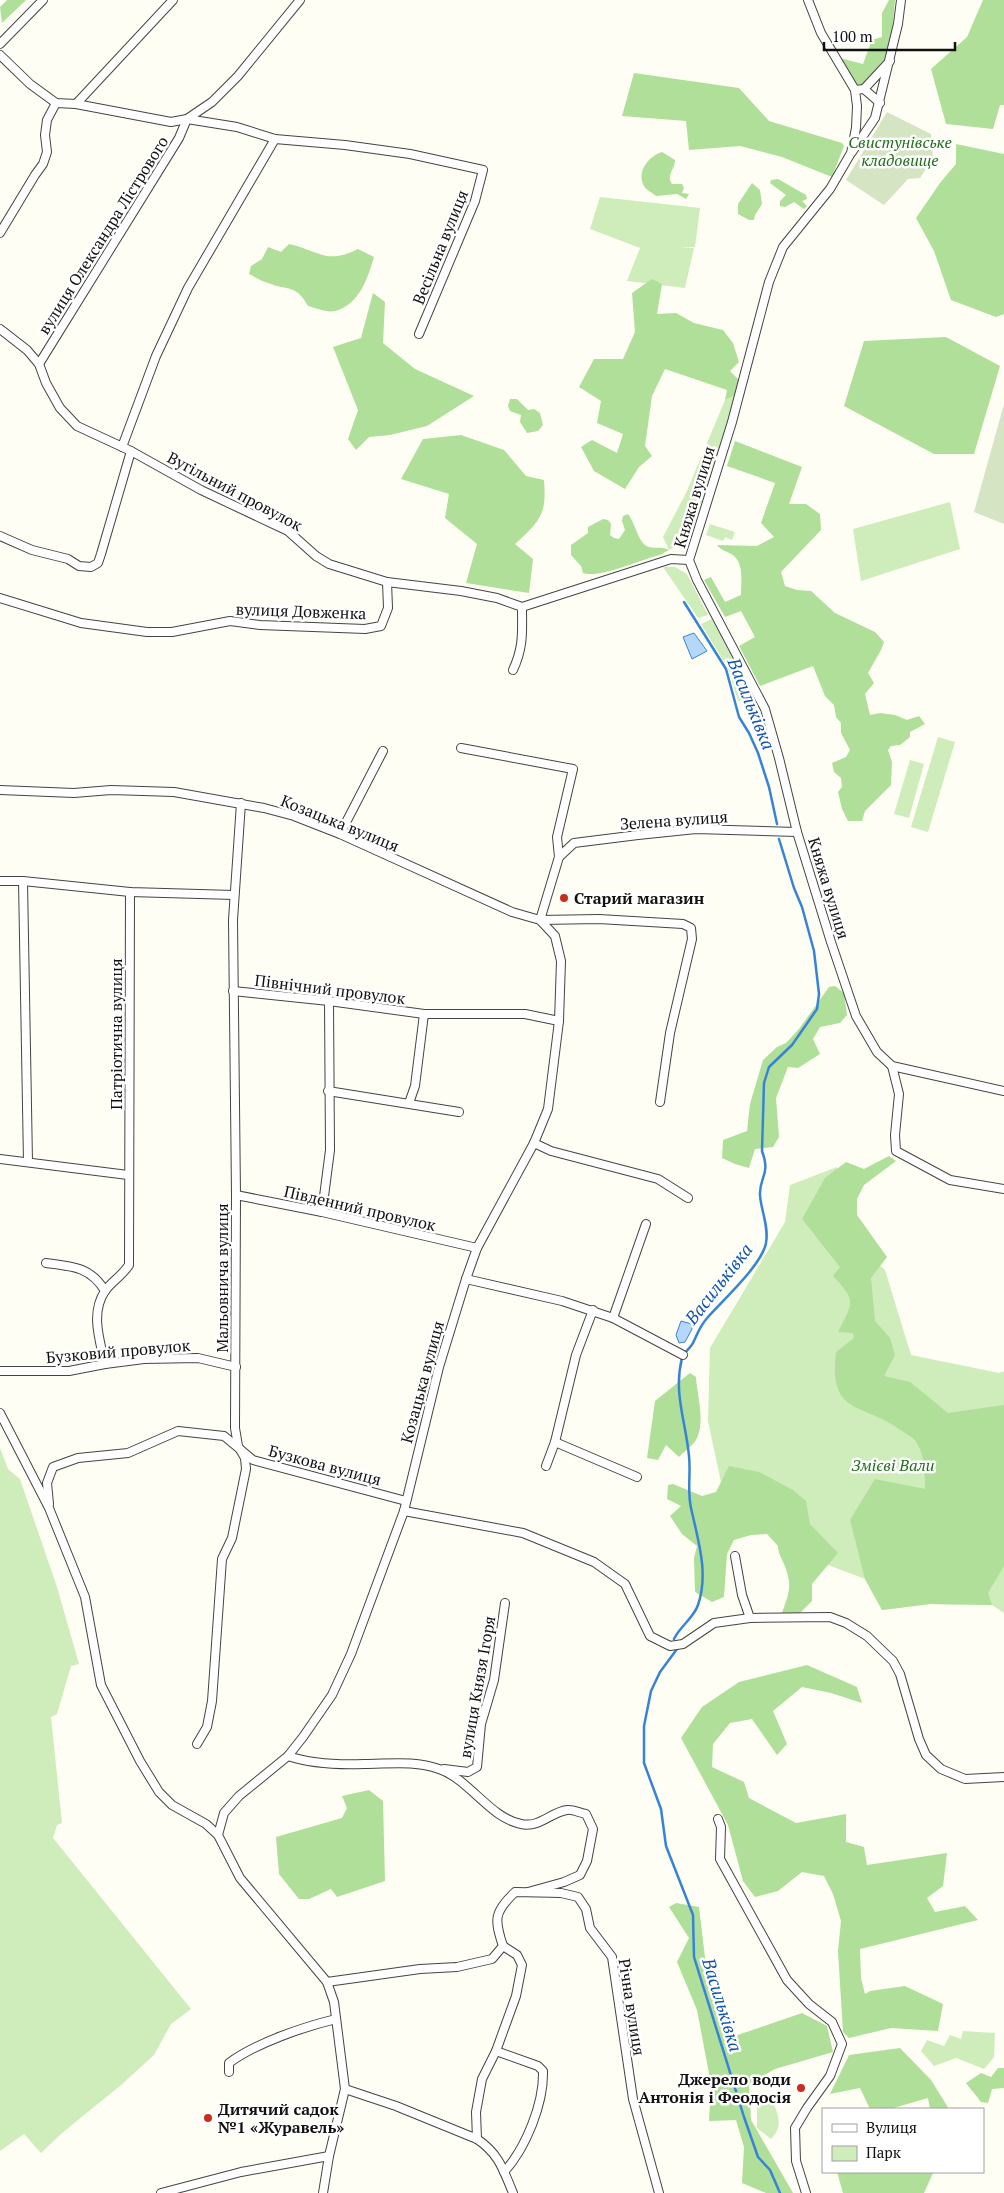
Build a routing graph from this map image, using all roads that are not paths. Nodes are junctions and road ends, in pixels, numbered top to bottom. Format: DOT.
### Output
graph roads {
  1 [pos="43,0"];
  2 [pos="173,0"];
  3 [pos="300,0"];
  4 [pos="808,0"];
  5 [pos="901,0"];
  6 [pos="0,44"];
  7 [pos="0,55"];
  8 [pos="890,61"];
  9 [pos="864,89"];
  10 [pos="855,90"];
  11 [pos="56,103"];
  12 [pos="880,103"];
  13 [pos="76,104"];
  14 [pos="188,119"];
  15 [pos="275,139"];
  16 [pos="851,153"];
  17 [pos="483,170"];
  18 [pos="0,233"];
  19 [pos="0,329"];
  20 [pos="419,334"];
  21 [pos="39,364"];
  22 [pos="122,447"];
  23 [pos="130,450"];
  24 [pos="0,536"];
  25 [pos="689,560"];
  26 [pos="387,582"];
  27 [pos="0,598"];
  28 [pos="522,607"];
  29 [pos="513,670"];
  30 [pos="461,748"];
  31 [pos="383,751"];
  32 [pos="0,790"];
  33 [pos="241,803"];
  34 [pos="797,832"];
  35 [pos="340,834"];
  36 [pos="559,857"];
  37 [pos="0,880"];
  38 [pos="23,881"];
  39 [pos="130,892"];
  40 [pos="234,894"];
  41 [pos="540,920"];
  42 [pos="233,991"];
  43 [pos="329,1001"];
  44 [pos="424,1014"];
  45 [pos="559,1021"];
  46 [pos="892,1066"];
  47 [pos="328,1090"];
  48 [pos="1004,1091"];
  49 [pos="660,1102"];
  50 [pos="409,1103"];
  51 [pos="459,1112"];
  52 [pos="534,1143"];
  53 [pos="0,1159"];
  54 [pos="28,1162"];
  55 [pos="128,1175"];
  56 [pos="1004,1188"];
  57 [pos="236,1195"];
  58 [pos="688,1198"];
  59 [pos="322,1212"];
  60 [pos="646,1224"];
  61 [pos="477,1248"];
  62 [pos="46,1263"];
  63 [pos="466,1279"];
  64 [pos="105,1290"];
  65 [pos="593,1310"];
  66 [pos="613,1318"];
  67 [pos="683,1356"];
  68 [pos="105,1364"];
  69 [pos="236,1367"];
  70 [pos="0,1371"];
  71 [pos="0,1413"];
  72 [pos="555,1442"];
  73 [pos="238,1446"];
  74 [pos="546,1466"];
  75 [pos="637,1477"];
  76 [pos="406,1501"];
  77 [pos="49,1508"];
  78 [pos="404,1511"];
  79 [pos="735,1556"];
  80 [pos="505,1603"];
  81 [pos="750,1618"];
  82 [pos="197,1744"];
  83 [pos="288,1756"];
  84 [pos="440,1769"];
  85 [pos="1004,1777"];
  86 [pos="718,1819"];
  87 [pos="218,1835"];
  88 [pos="528,1892"];
  89 [pos="503,1946"];
  90 [pos="327,1982"];
  91 [pos="336,2018"];
  92 [pos="496,2051"];
  93 [pos="229,2072"];
  94 [pos="345,2089"];
  95 [pos="477,2138"];
  96 [pos="329,2156"];
  97 [pos="504,2172"];
  98 [pos="161,2193"];
  99 [pos="323,2193"];
  100 [pos="513,2193"];
  101 [pos="659,2193"];
  102 [pos="806,2193"];
  1 -- 6 [label="street"];
  2 -- 13 [label="street"];
  3 -- 14 [label="street, вулиця Олександра Лістрового"];
  4 -- 10 [label="street, Княжа вулиця"];
  5 -- 8 [label="street"];
  7 -- 11 [label="street"];
  8 -- 9 [label="street"];
  8 -- 12 [label="street"];
  9 -- 10 [label="street"];
  9 -- 12 [label="street"];
  10 -- 16 [label="street, Княжа вулиця"];
  11 -- 13 [label="street, вулиця Олександра Лістрового"];
  11 -- 18 [label="street"];
  12 -- 16 [label="street"];
  13 -- 14 [label="street, вулиця Олександра Лістрового"];
  14 -- 15 [label="street, вулиця Олександра Лістрового"];
  14 -- 21 [label="street, вулиця Олександра Лістрового"];
  15 -- 17 [label="street, вулиця Олександра Лістрового"];
  15 -- 22 [label="street"];
  16 -- 25 [label="street, Княжа вулиця"];
  17 -- 20 [label="street, Весільна вулиця"];
  19 -- 21 [label="street, вулиця Олександра Лістрового"];
  21 -- 22 [label="street, вулиця Олександра Лістрового"];
  22 -- 23 [label="street, вулиця Олександра Лістрового"];
  23 -- 24 [label="street"];
  23 -- 26 [label="street, Вугільний провулок"];
  25 -- 28 [label="street"];
  25 -- 34 [label="street, Княжа вулиця"];
  26 -- 27 [label="street, вулиця Довженка"];
  26 -- 28 [label="street, Вугільний провулок"];
  28 -- 29 [label="street"];
  30 -- 36 [label="street"];
  31 -- 35 [label="street"];
  32 -- 33 [label="street, Козацька вулиця"];
  33 -- 35 [label="street, Козацька вулиця"];
  33 -- 40 [label="street, Мальовнича вулиця"];
  34 -- 36 [label="street, Зелена вулиця"];
  34 -- 46 [label="street, Княжа вулиця"];
  35 -- 41 [label="street, Козацька вулиця"];
  36 -- 41 [label="street"];
  37 -- 38 [label="street"];
  38 -- 39 [label="street"];
  38 -- 54 [label="street"];
  39 -- 40 [label="street"];
  39 -- 55 [label="street, Патріотична вулиця"];
  40 -- 42 [label="street, Мальовнича вулиця"];
  41 -- 45 [label="street, Козацька вулиця"];
  41 -- 49 [label="street"];
  42 -- 43 [label="street, Північний провулок"];
  42 -- 57 [label="street, Мальовнича вулиця"];
  43 -- 44 [label="street, Північний провулок"];
  43 -- 47 [label="street"];
  44 -- 45 [label="street, Північний провулок"];
  44 -- 50 [label="street, Північний провулок"];
  45 -- 52 [label="street, Козацька вулиця"];
  46 -- 48 [label="street"];
  46 -- 56 [label="street"];
  47 -- 50 [label="street"];
  47 -- 59 [label="street"];
  50 -- 51 [label="street"];
  52 -- 58 [label="street"];
  52 -- 61 [label="street, Козацька вулиця"];
  53 -- 54 [label="street"];
  54 -- 55 [label="street"];
  55 -- 64 [label="street, Патріотична вулиця"];
  57 -- 59 [label="street, Південний провулок"];
  57 -- 69 [label="street, Мальовнича вулиця"];
  59 -- 61 [label="street, Південний провулок"];
  60 -- 66 [label="street"];
  61 -- 63 [label="street, Козацька вулиця"];
  62 -- 64 [label="street"];
  63 -- 65 [label="street"];
  63 -- 76 [label="street, Козацька вулиця"];
  64 -- 68 [label="street"];
  65 -- 66 [label="street"];
  65 -- 72 [label="street"];
  66 -- 67 [label="street"];
  68 -- 69 [label="street, Бузковий провулок"];
  68 -- 70 [label="street, Бузковий провулок"];
  69 -- 73 [label="street, Мальовнича вулиця"];
  71 -- 77 [label="street"];
  72 -- 74 [label="street"];
  72 -- 75 [label="street"];
  73 -- 76 [label="street, Бузкова вулиця"];
  73 -- 77 [label="street, Бузкова вулиця"];
  73 -- 82 [label="street, Мальовнича вулиця"];
  76 -- 78 [label="street, Козацька вулиця"];
  77 -- 87 [label="street"];
  78 -- 81 [label="street"];
  78 -- 83 [label="street, Козацька вулиця"];
  79 -- 81 [label="street"];
  80 -- 84 [label="street, вулиця Князя Ігоря"];
  81 -- 85 [label="street"];
  83 -- 84 [label="street"];
  83 -- 87 [label="street, Козацька вулиця"];
  84 -- 88 [label="street"];
  86 -- 102 [label="street"];
  87 -- 90 [label="street"];
  88 -- 89 [label="street, Річна вулиця"];
  88 -- 101 [label="street, Річна вулиця"];
  89 -- 90 [label="street"];
  89 -- 92 [label="street"];
  90 -- 91 [label="street"];
  91 -- 93 [label="street"];
  91 -- 94 [label="street"];
  92 -- 95 [label="street"];
  92 -- 97 [label="street"];
  94 -- 95 [label="street"];
  94 -- 96 [label="street"];
  95 -- 97 [label="street"];
  96 -- 98 [label="street"];
  96 -- 99 [label="street"];
  97 -- 100 [label="street"];
}
